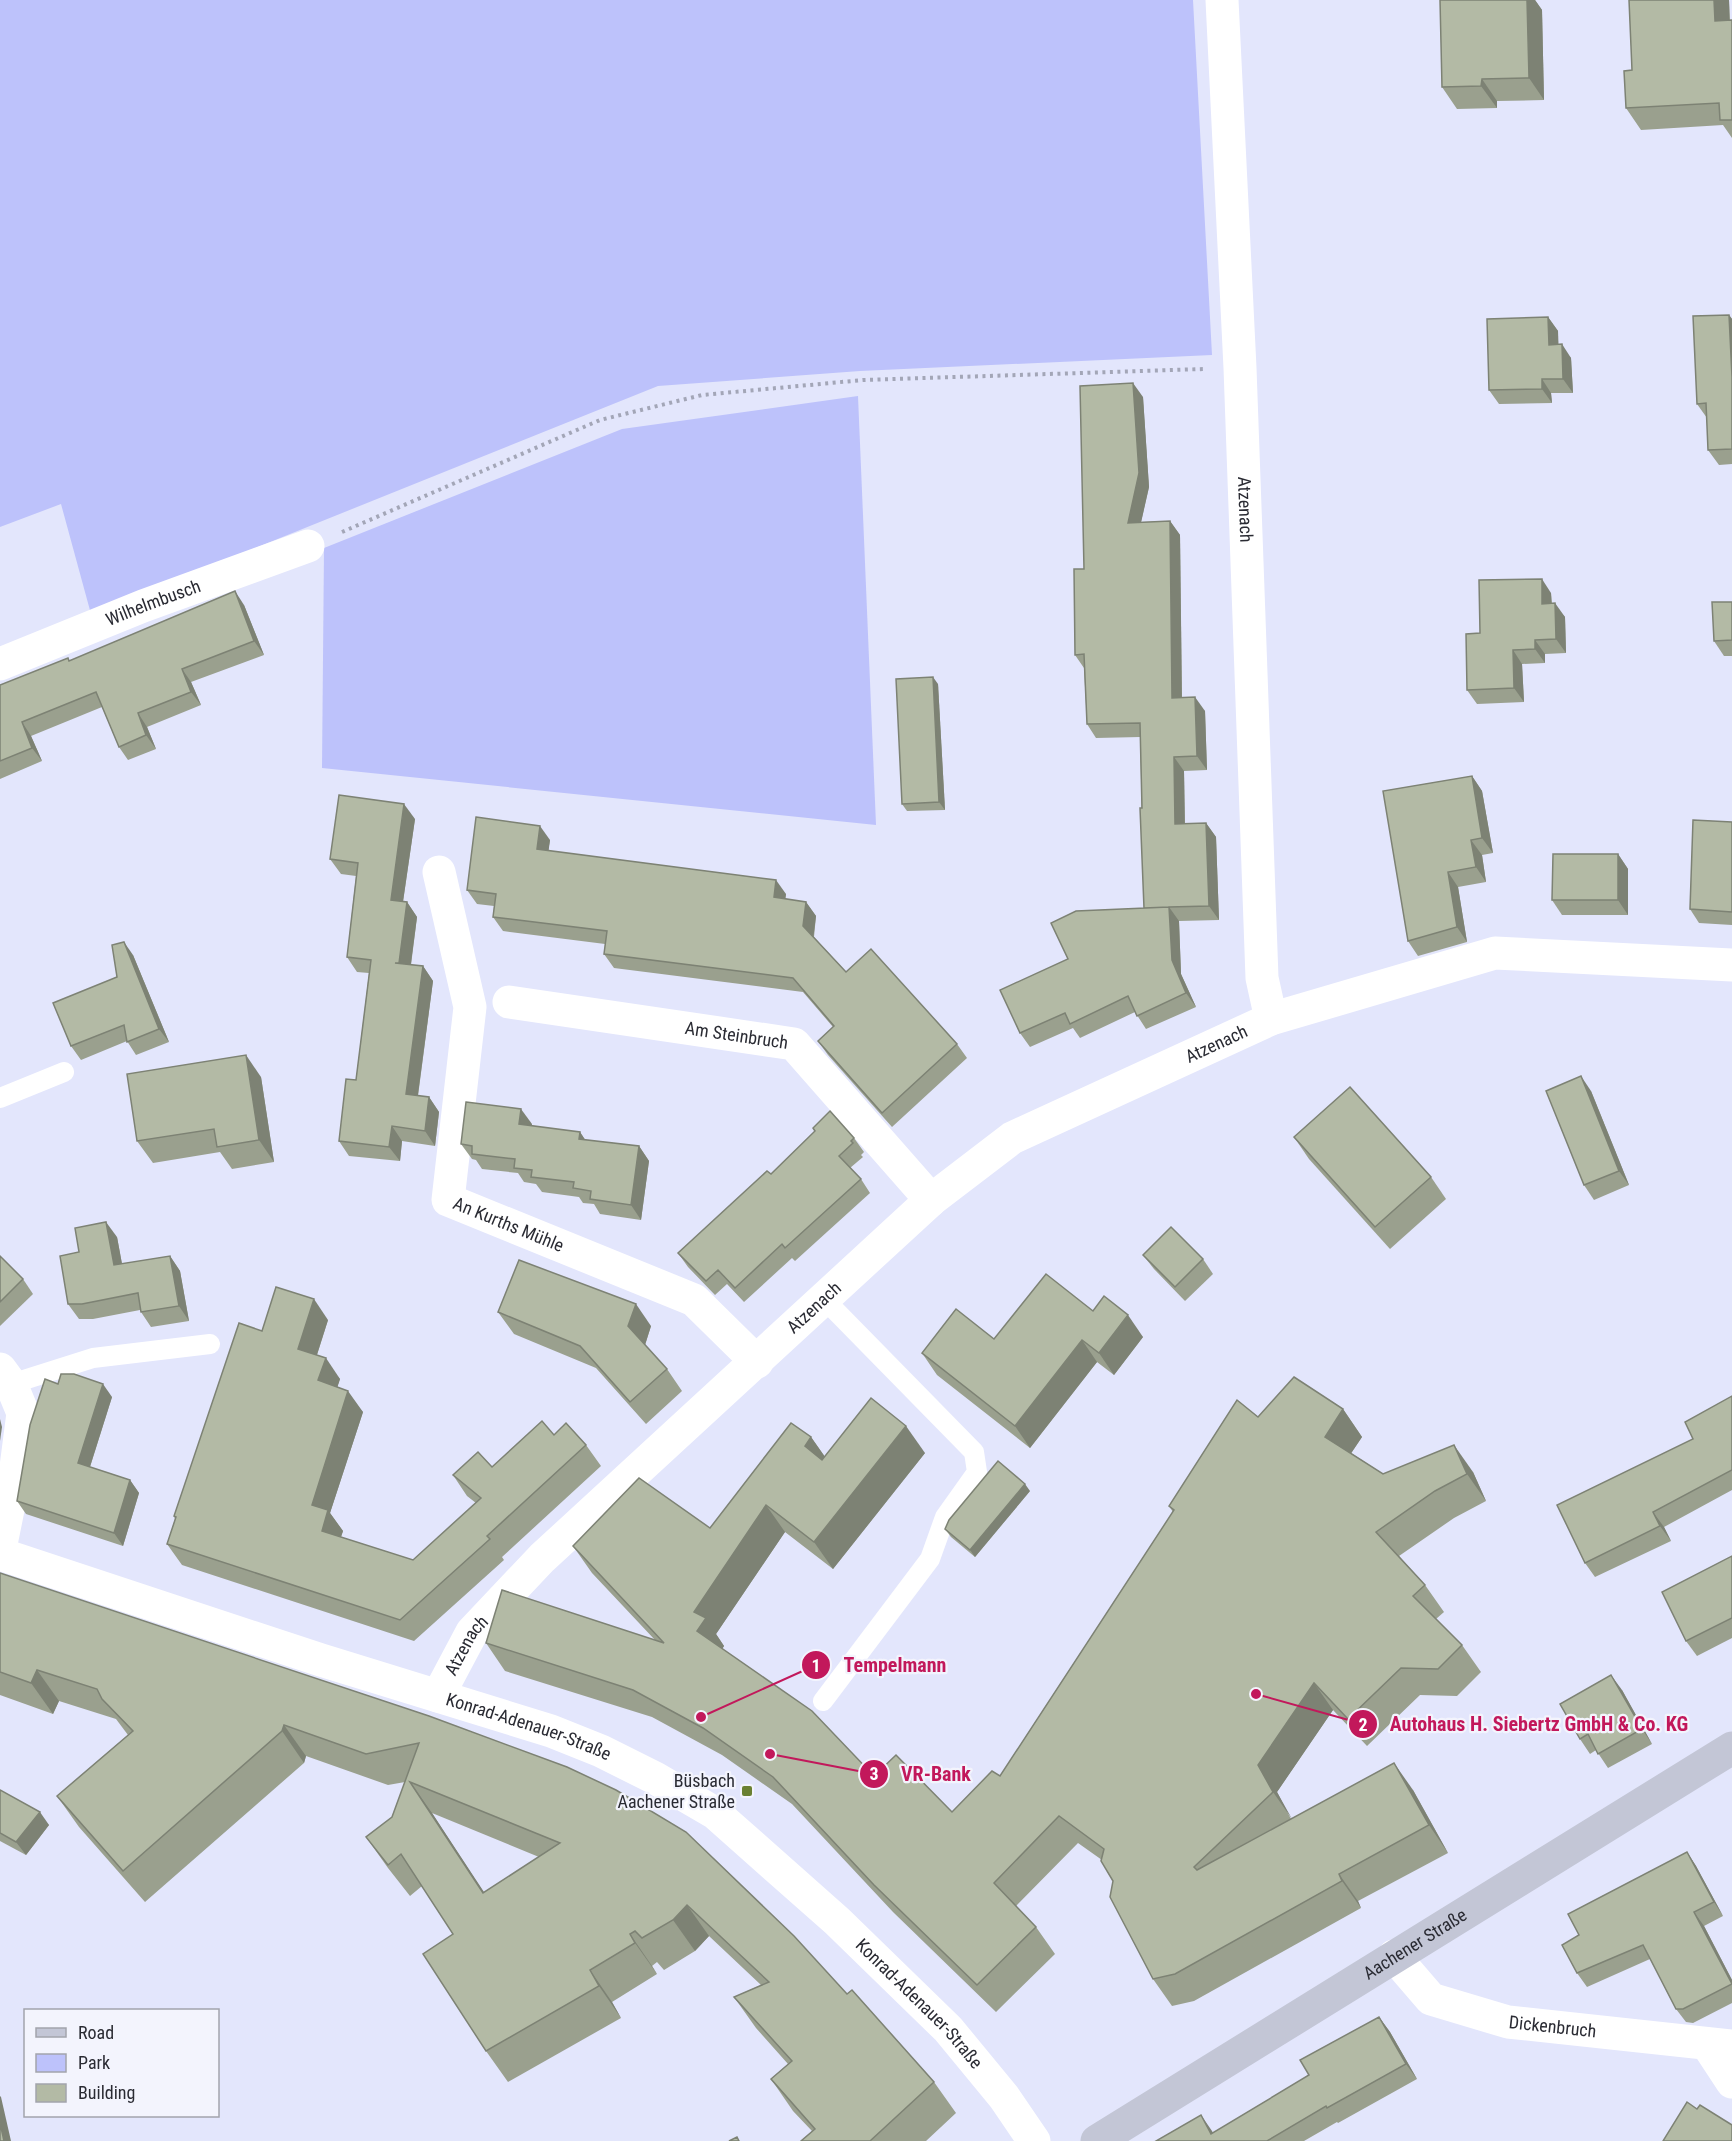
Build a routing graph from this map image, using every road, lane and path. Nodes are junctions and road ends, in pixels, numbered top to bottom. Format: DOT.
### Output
graph roads {
  1 [pos="1222,0"];
  2 [pos="1240,368"];
  3 [pos="308,546"];
  4 [pos="0,664"];
  5 [pos="439,872"];
  6 [pos="1732,964"];
  7 [pos="509,1002"];
  8 [pos="1271,1019"];
  9 [pos="64,1072"];
  10 [pos="0,1098"];
  11 [pos="931,1200"];
  12 [pos="824,1299"];
  13 [pos="210,1344"];
  14 [pos="757,1362"];
  15 [pos="6,1377"];
  16 [pos="0,1549"];
  17 [pos="0,1554"];
  18 [pos="438,1696"];
  19 [pos="823,1701"];
  20 [pos="1732,1748"];
  21 [pos="1394,1956"];
  22 [pos="1719,2045"];
  23 [pos="1732,2082"];
  24 [pos="1034,2141"];
  25 [pos="1097,2141"];
  1 -- 2 [label="street, Atzenach"];
  2 -- 3 [label="path"];
  2 -- 8 [label="street, Atzenach"];
  3 -- 4 [label="street, Wilhelmbusch"];
  5 -- 14 [label="street, An Kurths Mühle"];
  6 -- 8 [label="street, Atzenach"];
  7 -- 11 [label="street, Am Steinbruch"];
  8 -- 11 [label="street, Atzenach"];
  9 -- 10 [label="lane"];
  11 -- 12 [label="street, Atzenach"];
  12 -- 14 [label="street, Atzenach"];
  12 -- 19 [label="lane"];
  13 -- 15 [label="lane"];
  14 -- 18 [label="street, Atzenach"];
  15 -- 16 [label="street"];
  17 -- 18 [label="street, Konrad-Adenauer-Straße"];
  18 -- 24 [label="street, Konrad-Adenauer-Straße"];
  20 -- 21 [label="main road, Aachener Straße"];
  21 -- 22 [label="street, Dickenbruch"];
  21 -- 25 [label="main road, Aachener Straße"];
  22 -- 23 [label="street"];
}
